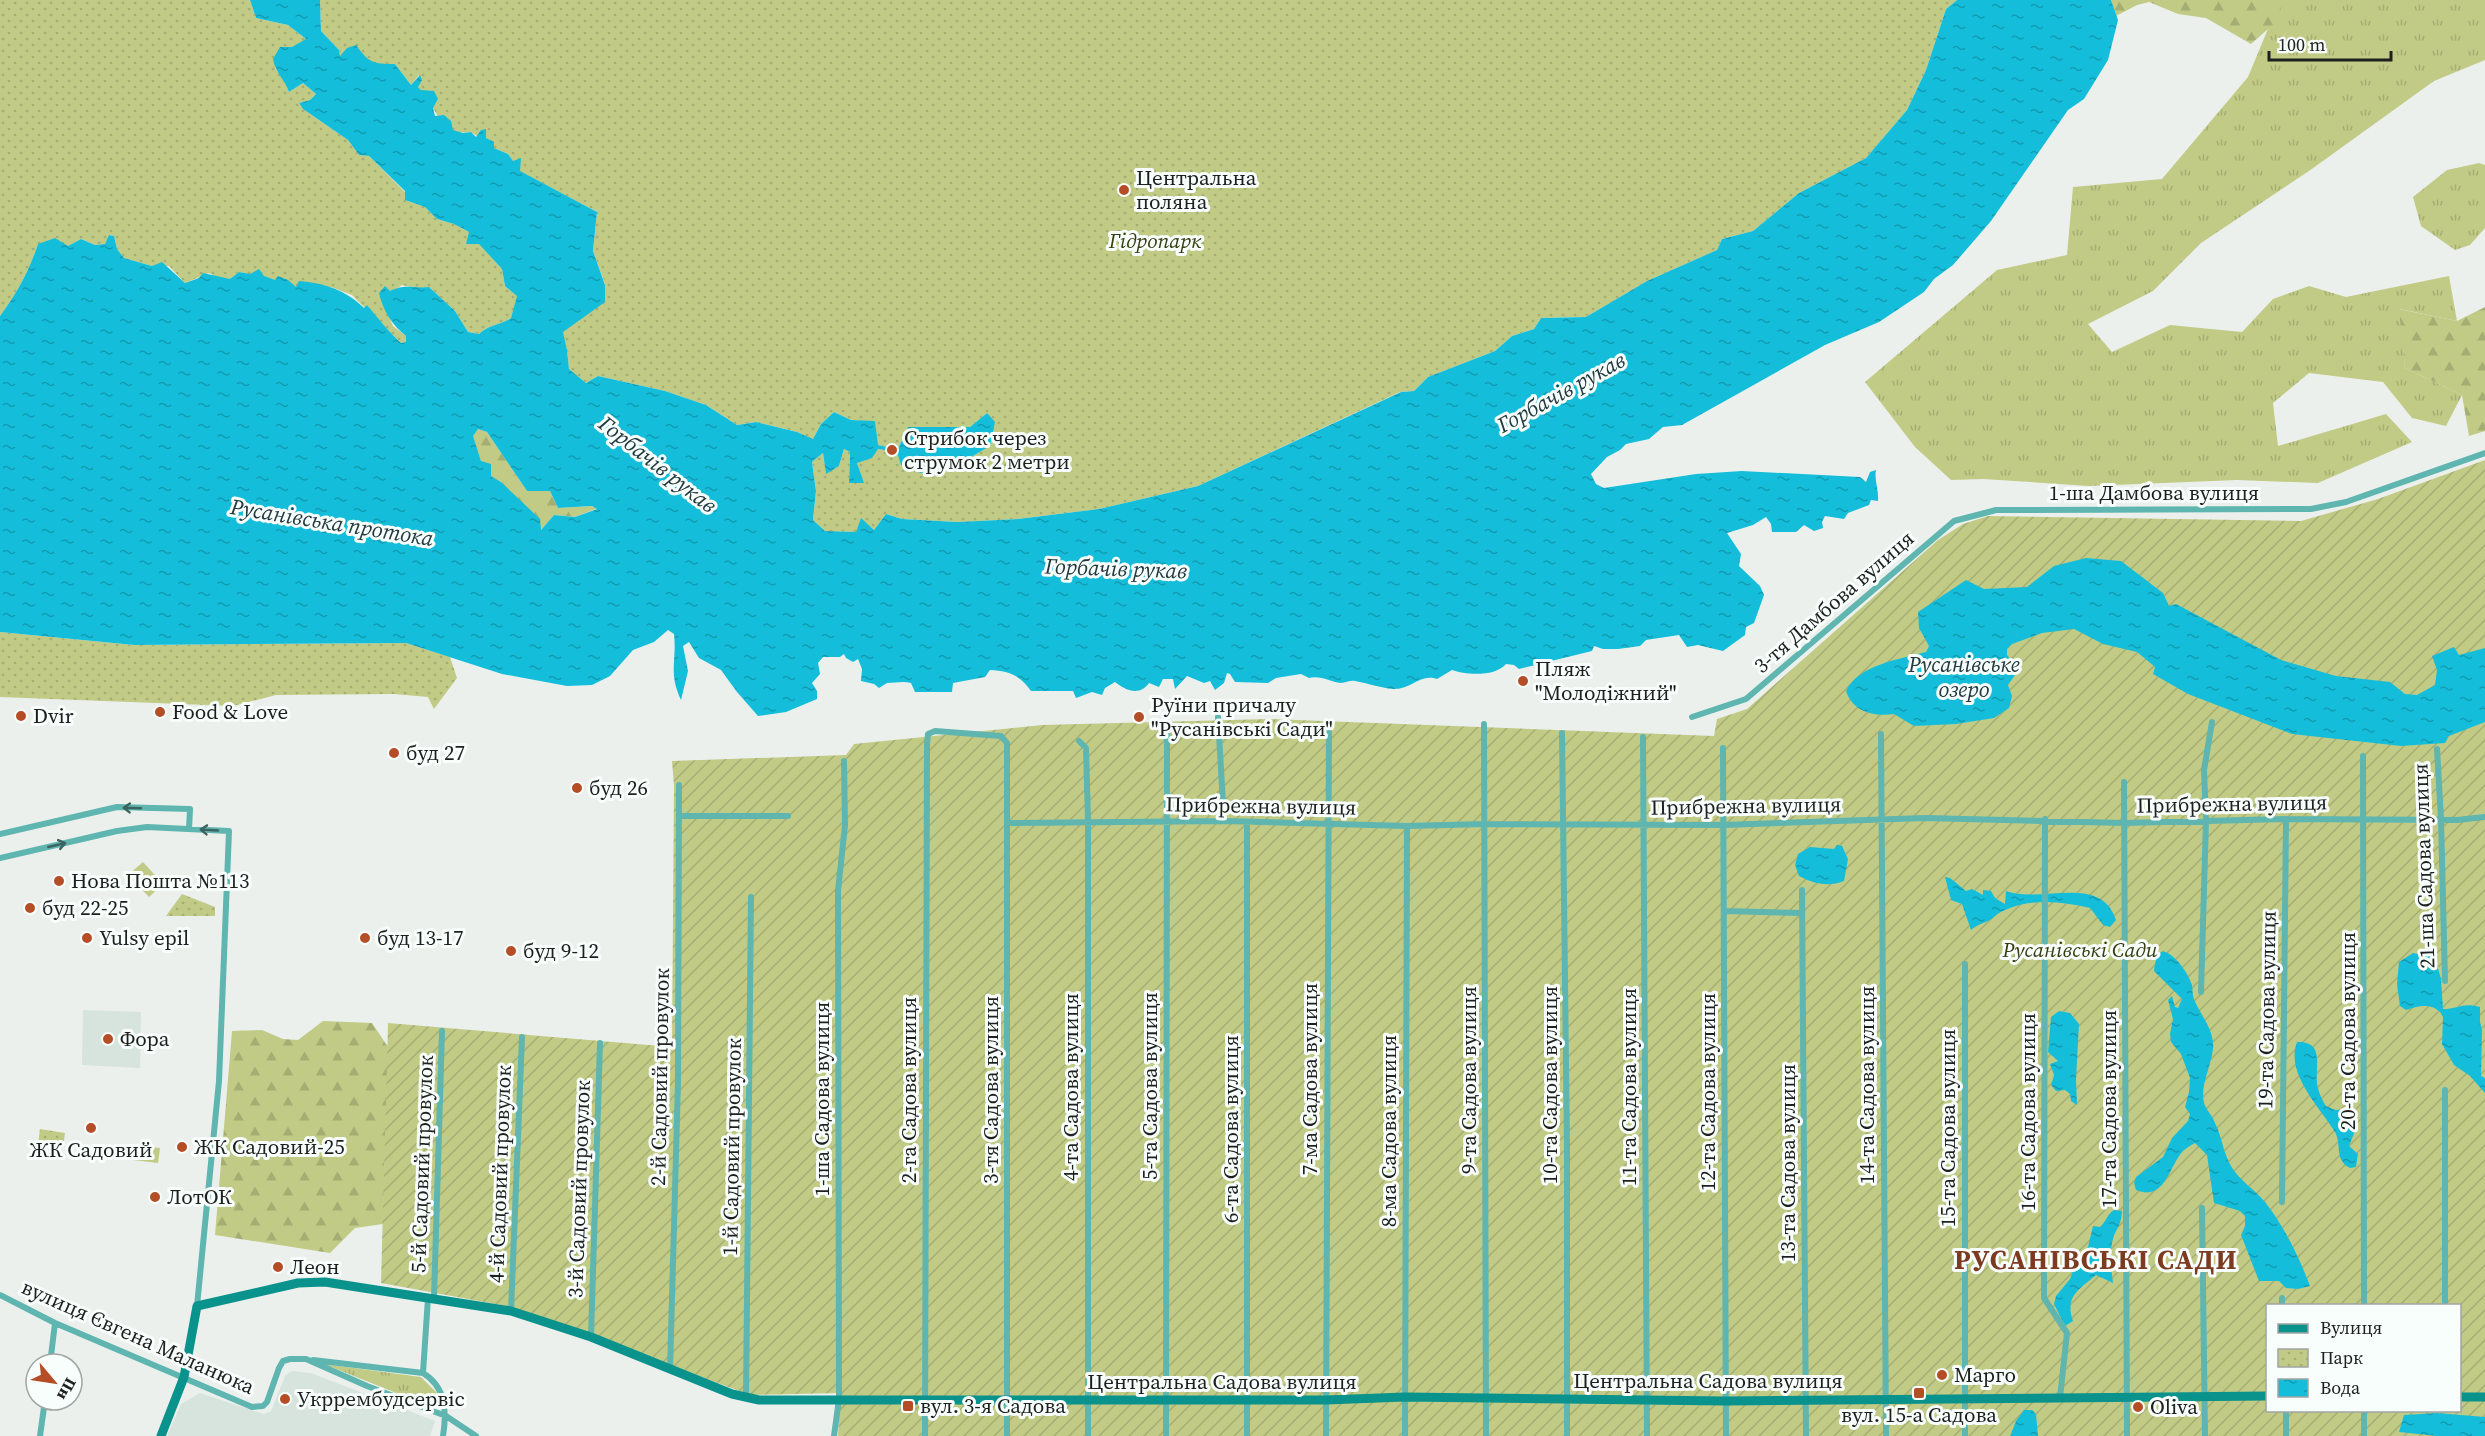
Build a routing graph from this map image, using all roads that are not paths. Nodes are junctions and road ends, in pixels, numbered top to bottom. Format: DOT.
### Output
graph roads {
  1 [pos="2485,453"];
  2 [pos="1996,510"];
  3 [pos="1218,717"];
  4 [pos="1692,717"];
  5 [pos="1329,721"];
  6 [pos="2212,722"];
  7 [pos="1484,724"];
  8 [pos="1562,733"];
  9 [pos="1881,734"];
  10 [pos="1167,735"];
  11 [pos="1643,737"];
  12 [pos="1079,741"];
  13 [pos="927,744"];
  14 [pos="1723,748"];
  15 [pos="2437,749"];
  16 [pos="2363,756"];
  17 [pos="844,761"];
  18 [pos="2124,782"];
  19 [pos="679,785"];
  20 [pos="680,816"];
  21 [pos="788,816"];
  22 [pos="2485,817"];
  23 [pos="1882,819"];
  24 [pos="2045,819"];
  25 [pos="2286,819"];
  26 [pos="2365,819"];
  27 [pos="2441,819"];
  28 [pos="2206,820"];
  29 [pos="1088,821"];
  30 [pos="1167,821"];
  31 [pos="1224,821"];
  32 [pos="1247,822"];
  33 [pos="1008,823"];
  34 [pos="1327,823"];
  35 [pos="2124,823"];
  36 [pos="1485,824"];
  37 [pos="1565,824"];
  38 [pos="1644,825"];
  39 [pos="1724,825"];
  40 [pos="1407,826"];
  41 [pos="189,829"];
  42 [pos="2,833"];
  43 [pos="0,858"];
  44 [pos="1802,890"];
  45 [pos="751,897"];
  46 [pos="1724,911"];
  47 [pos="1802,913"];
  48 [pos="1965,964"];
  49 [pos="2445,981"];
  50 [pos="2201,992"];
  51 [pos="442,1031"];
  52 [pos="522,1037"];
  53 [pos="600,1043"];
  54 [pos="2445,1090"];
  55 [pos="2282,1202"];
  56 [pos="2202,1208"];
  57 [pos="0,1295"];
  58 [pos="431,1298"];
  59 [pos="2282,1298"];
  60 [pos="2282,1304"];
  61 [pos="2364,1304"];
  62 [pos="2445,1304"];
  63 [pos="196,1306"];
  64 [pos="511,1311"];
  65 [pos="55,1323"];
  66 [pos="591,1337"];
  67 [pos="51,1352"];
  68 [pos="306,1359"];
  69 [pos="670,1370"];
  70 [pos="423,1373"];
  71 [pos="184,1377"];
  72 [pos="2266,1396"];
  73 [pos="2485,1396"];
  74 [pos="1405,1397"];
  75 [pos="1486,1397"];
  76 [pos="2205,1397"];
  77 [pos="2461,1397"];
  78 [pos="746,1398"];
  79 [pos="2060,1398"];
  80 [pos="2128,1398"];
  81 [pos="839,1399"];
  82 [pos="926,1399"];
  83 [pos="1567,1399"];
  84 [pos="1647,1399"];
  85 [pos="1965,1399"];
  86 [pos="1007,1400"];
  87 [pos="1088,1400"];
  88 [pos="1166,1400"];
  89 [pos="1806,1400"];
  90 [pos="1886,1400"];
  91 [pos="1247,1401"];
  92 [pos="1326,1401"];
  93 [pos="1725,1401"];
  94 [pos="43,1412"];
  95 [pos="2286,1412"];
  96 [pos="2364,1412"];
  97 [pos="446,1416"];
  98 [pos="40,1436"];
  99 [pos="161,1436"];
  100 [pos="444,1436"];
  101 [pos="476,1436"];
  102 [pos="834,1436"];
  103 [pos="925,1436"];
  104 [pos="1007,1436"];
  105 [pos="1088,1436"];
  106 [pos="1166,1436"];
  107 [pos="1247,1436"];
  108 [pos="1326,1436"];
  109 [pos="1405,1436"];
  110 [pos="1486,1436"];
  111 [pos="1567,1436"];
  112 [pos="1647,1436"];
  113 [pos="1726,1436"];
  114 [pos="1806,1436"];
  115 [pos="1886,1436"];
  116 [pos="1965,1436"];
  117 [pos="2127,1436"];
  118 [pos="2205,1436"];
  119 [pos="2286,1436"];
  120 [pos="2364,1436"];
  1 -- 2 [label="street, 1-ша Дамбова вулиця"];
  2 -- 4 [label="street, 3-тя Дамбова вулиця"];
  3 -- 31 [label="street"];
  5 -- 34 [label="street, 7-ма Садова вулиця"];
  6 -- 28 [label="street"];
  7 -- 36 [label="street, 9-та Садова вулиця"];
  8 -- 37 [label="street, 10-та Садова вулиця"];
  9 -- 23 [label="street, 14-та Садова вулиця"];
  10 -- 30 [label="street, 5-та Садова вулиця"];
  11 -- 38 [label="street, 11-та Садова вулиця"];
  12 -- 29 [label="street, 4-та Садова вулиця"];
  13 -- 33 [label="street, 3-тя Садова вулиця"];
  13 -- 82 [label="street, 2-га Садова вулиця"];
  14 -- 39 [label="street, 12-та Садова вулиця"];
  15 -- 27 [label="street, 21-ша Садова вулиця"];
  16 -- 26 [label="street, 20-та Садова вулиця"];
  17 -- 81 [label="street, 1-ша Садова вулиця"];
  18 -- 35 [label="street, 17-та Садова вулиця"];
  19 -- 20 [label="street, 2-й Садовий провулок"];
  20 -- 21 [label="street"];
  20 -- 69 [label="street, 2-й Садовий провулок"];
  22 -- 27 [label="street, Прибрежна вулиця"];
  23 -- 24 [label="street, Прибрежна вулиця"];
  23 -- 39 [label="street, Прибрежна вулиця"];
  23 -- 90 [label="street, 14-та Садова вулиця"];
  24 -- 35 [label="street, Прибрежна вулиця"];
  24 -- 79 [label="street, 16-та Садова вулиця"];
  25 -- 26 [label="street, Прибрежна вулиця"];
  25 -- 28 [label="street, Прибрежна вулиця"];
  25 -- 55 [label="street, 19-та Садова вулиця"];
  26 -- 27 [label="street, Прибрежна вулиця"];
  26 -- 61 [label="street, 20-та Садова вулиця"];
  27 -- 49 [label="street, 21-ша Садова вулиця"];
  28 -- 35 [label="street, Прибрежна вулиця"];
  28 -- 50 [label="street"];
  29 -- 30 [label="street, Прибрежна вулиця"];
  29 -- 33 [label="street, Прибрежна вулиця"];
  29 -- 87 [label="street, 4-та Садова вулиця"];
  30 -- 31 [label="street, Прибрежна вулиця"];
  30 -- 88 [label="street, 5-та Садова вулиця"];
  31 -- 32 [label="street, Прибрежна вулиця"];
  32 -- 34 [label="street, Прибрежна вулиця"];
  32 -- 91 [label="street, 6-та Садова вулиця"];
  33 -- 86 [label="street, 3-тя Садова вулиця"];
  34 -- 40 [label="street, Прибрежна вулиця"];
  34 -- 92 [label="street, 7-ма Садова вулиця"];
  35 -- 80 [label="street, 17-та Садова вулиця"];
  36 -- 37 [label="street, Прибрежна вулиця"];
  36 -- 40 [label="street, Прибрежна вулиця"];
  36 -- 75 [label="street, 9-та Садова вулиця"];
  37 -- 38 [label="street, Прибрежна вулиця"];
  37 -- 83 [label="street, 10-та Садова вулиця"];
  38 -- 39 [label="street, Прибрежна вулиця"];
  38 -- 84 [label="street, 11-та Садова вулиця"];
  39 -- 46 [label="street, 12-та Садова вулиця"];
  40 -- 74 [label="street, 8-ма Садова вулиця"];
  41 -- 42 [label="street, one-way"];
  43 -- 41 [label="street, one-way"];
  63 -- 41 [label="street, one-way"];
  44 -- 47 [label="street, 13-та Садова вулиця"];
  45 -- 78 [label="street, 1-й Садовий провулок"];
  46 -- 47 [label="street"];
  46 -- 93 [label="street, 12-та Садова вулиця"];
  47 -- 89 [label="street, 13-та Садова вулиця"];
  48 -- 85 [label="street, 15-та Садова вулиця"];
  51 -- 58 [label="street, 5-й Садовий провулок"];
  52 -- 64 [label="street, 4-й Садовий провулок"];
  53 -- 66 [label="street, 3-й Садовий провулок"];
  54 -- 62 [label="street"];
  56 -- 76 [label="street"];
  57 -- 65 [label="street, вулиця Євгена Маланюка"];
  58 -- 63 [label="main road, Центральна Садова вулиця"];
  58 -- 64 [label="main road, Центральна Садова вулиця"];
  58 -- 70 [label="street"];
  59 -- 60 [label="street"];
  63 -- 71 [label="main road"];
  64 -- 66 [label="main road, Центральна Садова вулиця"];
  65 -- 67 [label="street"];
  65 -- 71 [label="street, вулиця Євгена Маланюка"];
  66 -- 69 [label="main road, Центральна Садова вулиця"];
  68 -- 70 [label="street, вулиця Євгена Маланюка"];
  68 -- 71 [label="street, вулиця Євгена Маланюка"];
  68 -- 97 [label="street"];
  69 -- 78 [label="main road, Центральна Садова вулиця"];
  70 -- 97 [label="street"];
  71 -- 99 [label="main road"];
  72 -- 76 [label="main road, Центральна Садова вулиця"];
  73 -- 77 [label="main road"];
  74 -- 75 [label="main road, Центральна Садова вулиця"];
  74 -- 92 [label="main road, Центральна Садова вулиця"];
  74 -- 109 [label="street, 8-ма Садова вулиця"];
  75 -- 83 [label="main road, Центральна Садова вулиця"];
  75 -- 110 [label="street, 9-та Садова вулиця"];
  76 -- 80 [label="main road, Центральна Садова вулиця"];
  76 -- 118 [label="street"];
  78 -- 81 [label="main road, Центральна Садова вулиця"];
  79 -- 80 [label="main road, Центральна Садова вулиця"];
  79 -- 85 [label="main road, Центральна Садова вулиця"];
  80 -- 117 [label="street, 17-та Садова вулиця"];
  81 -- 82 [label="main road, Центральна Садова вулиця"];
  81 -- 102 [label="street, 1-ша Садова вулиця"];
  82 -- 86 [label="main road, Центральна Садова вулиця"];
  82 -- 103 [label="street, 2-га Садова вулиця"];
  83 -- 84 [label="main road, Центральна Садова вулиця"];
  83 -- 111 [label="street, 10-та Садова вулиця"];
  84 -- 93 [label="main road, Центральна Садова вулиця"];
  84 -- 112 [label="street, 11-та Садова вулиця"];
  85 -- 90 [label="main road, Центральна Садова вулиця"];
  85 -- 116 [label="street, 15-та Садова вулиця"];
  86 -- 87 [label="main road, Центральна Садова вулиця"];
  86 -- 104 [label="street, 3-тя Садова вулиця"];
  87 -- 88 [label="main road, Центральна Садова вулиця"];
  87 -- 105 [label="street, 4-та Садова вулиця"];
  88 -- 91 [label="main road, Центральна Садова вулиця"];
  88 -- 106 [label="street, 5-та Садова вулиця"];
  89 -- 90 [label="main road, Центральна Садова вулиця"];
  89 -- 93 [label="main road, Центральна Садова вулиця"];
  89 -- 114 [label="street, 13-та Садова вулиця"];
  90 -- 115 [label="street, 14-та Садова вулиця"];
  91 -- 92 [label="main road, Центральна Садова вулиця"];
  91 -- 107 [label="street, 6-та Садова вулиця"];
  92 -- 108 [label="street, 7-ма Садова вулиця"];
  93 -- 113 [label="street, 12-та Садова вулиця"];
  94 -- 98 [label="street"];
  95 -- 119 [label="street"];
  96 -- 120 [label="street"];
  97 -- 100 [label="street"];
  97 -- 101 [label="street"];
}
